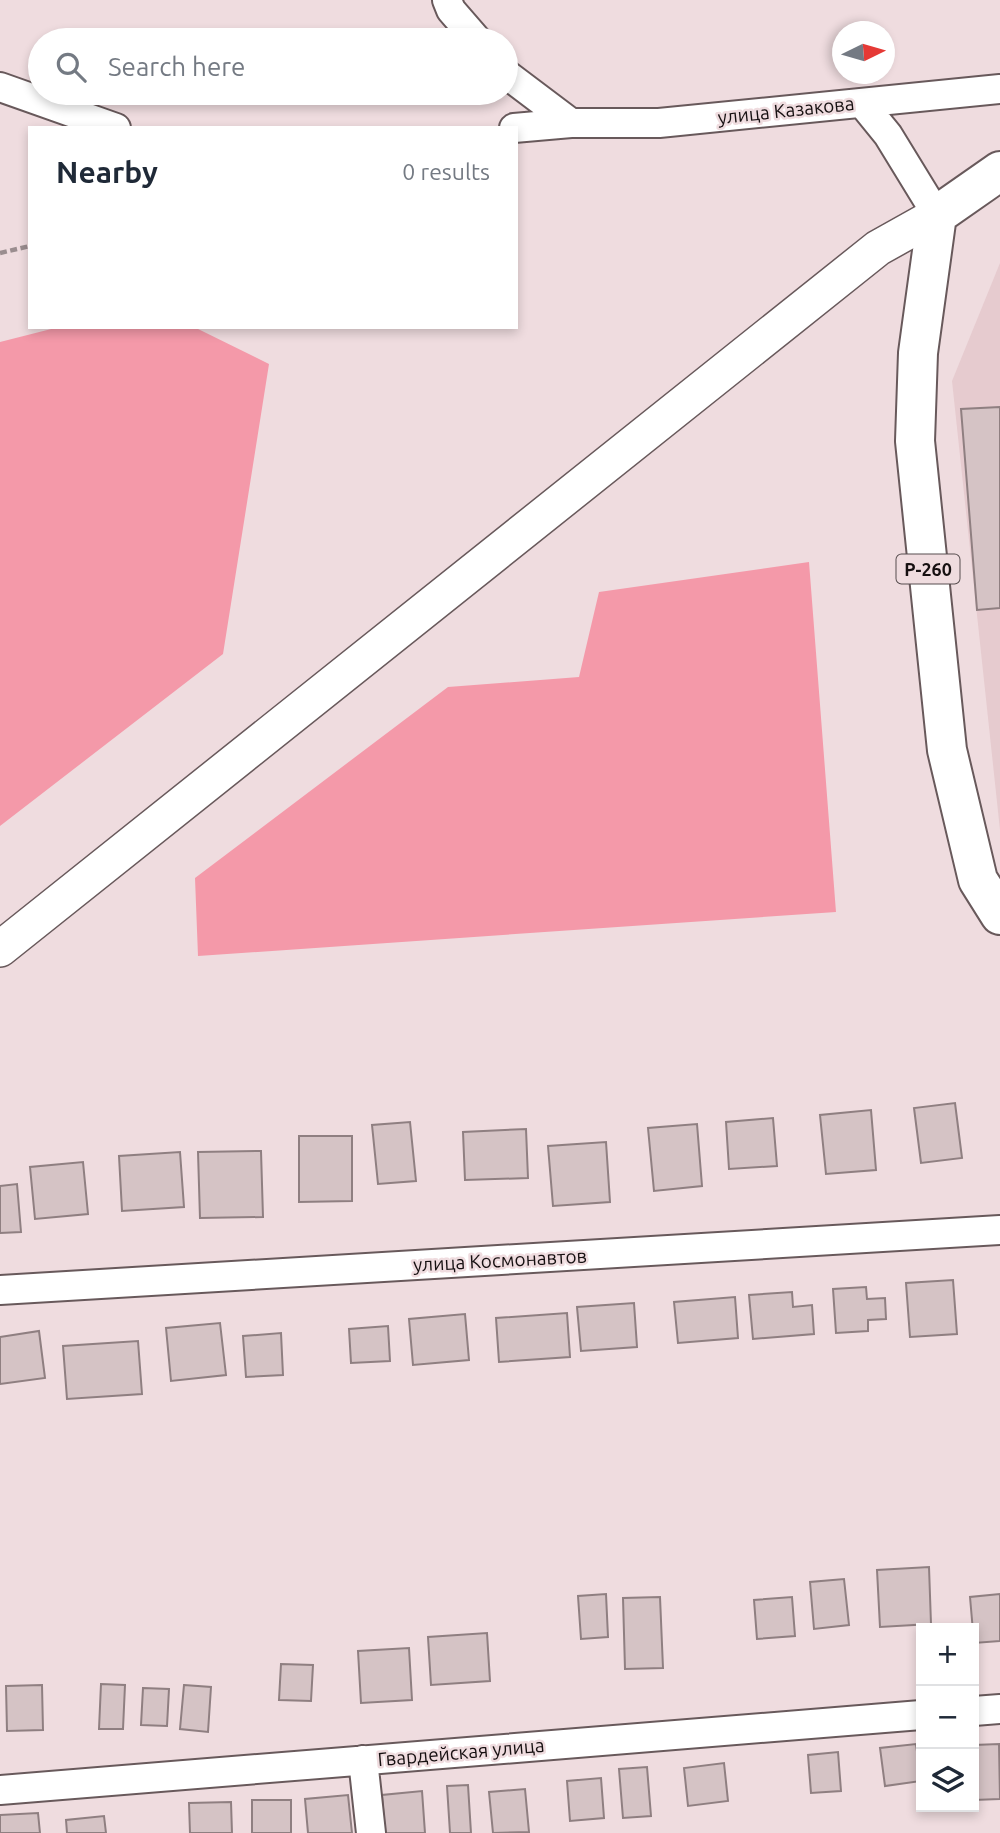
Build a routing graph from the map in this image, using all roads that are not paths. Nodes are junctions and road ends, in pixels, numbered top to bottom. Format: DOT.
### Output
graph roads {
  1 [pos="447,0"];
  2 [pos="467,28"];
  3 [pos="518,83"];
  4 [pos="0,87"];
  5 [pos="1000,89"];
  6 [pos="28,97"];
  7 [pos="862,103"];
  8 [pos="51,105"];
  9 [pos="571,123"];
  10 [pos="111,126"];
  11 [pos="518,128"];
  12 [pos="1000,171"];
  13 [pos="937,215"];
  14 [pos="1000,915"];
  15 [pos="0,949"];
  16 [pos="1000,1230"];
  17 [pos="0,1290"];
  18 [pos="1000,1709"];
  19 [pos="979,1711"];
  20 [pos="916,1715"];
  21 [pos="363,1760"];
  22 [pos="0,1790"];
  23 [pos="371,1833"];
  1 -- 2 [label="street"];
  3 -- 9 [label="street"];
  4 -- 6 [label="street"];
  5 -- 7 [label="street, улица Казакова"];
  7 -- 9 [label="street, улица Казакова"];
  7 -- 13 [label="street"];
  8 -- 10 [label="street"];
  9 -- 11 [label="street, улица Казакова"];
  12 -- 13 [label="highway"];
  13 -- 14 [label="highway, Р-260"];
  13 -- 15 [label="street"];
  16 -- 17 [label="street, улица Космонавтов"];
  18 -- 19 [label="street"];
  20 -- 21 [label="street, Гвардейская улица"];
  21 -- 22 [label="street, Гвардейская улица"];
  21 -- 23 [label="street"];
}
